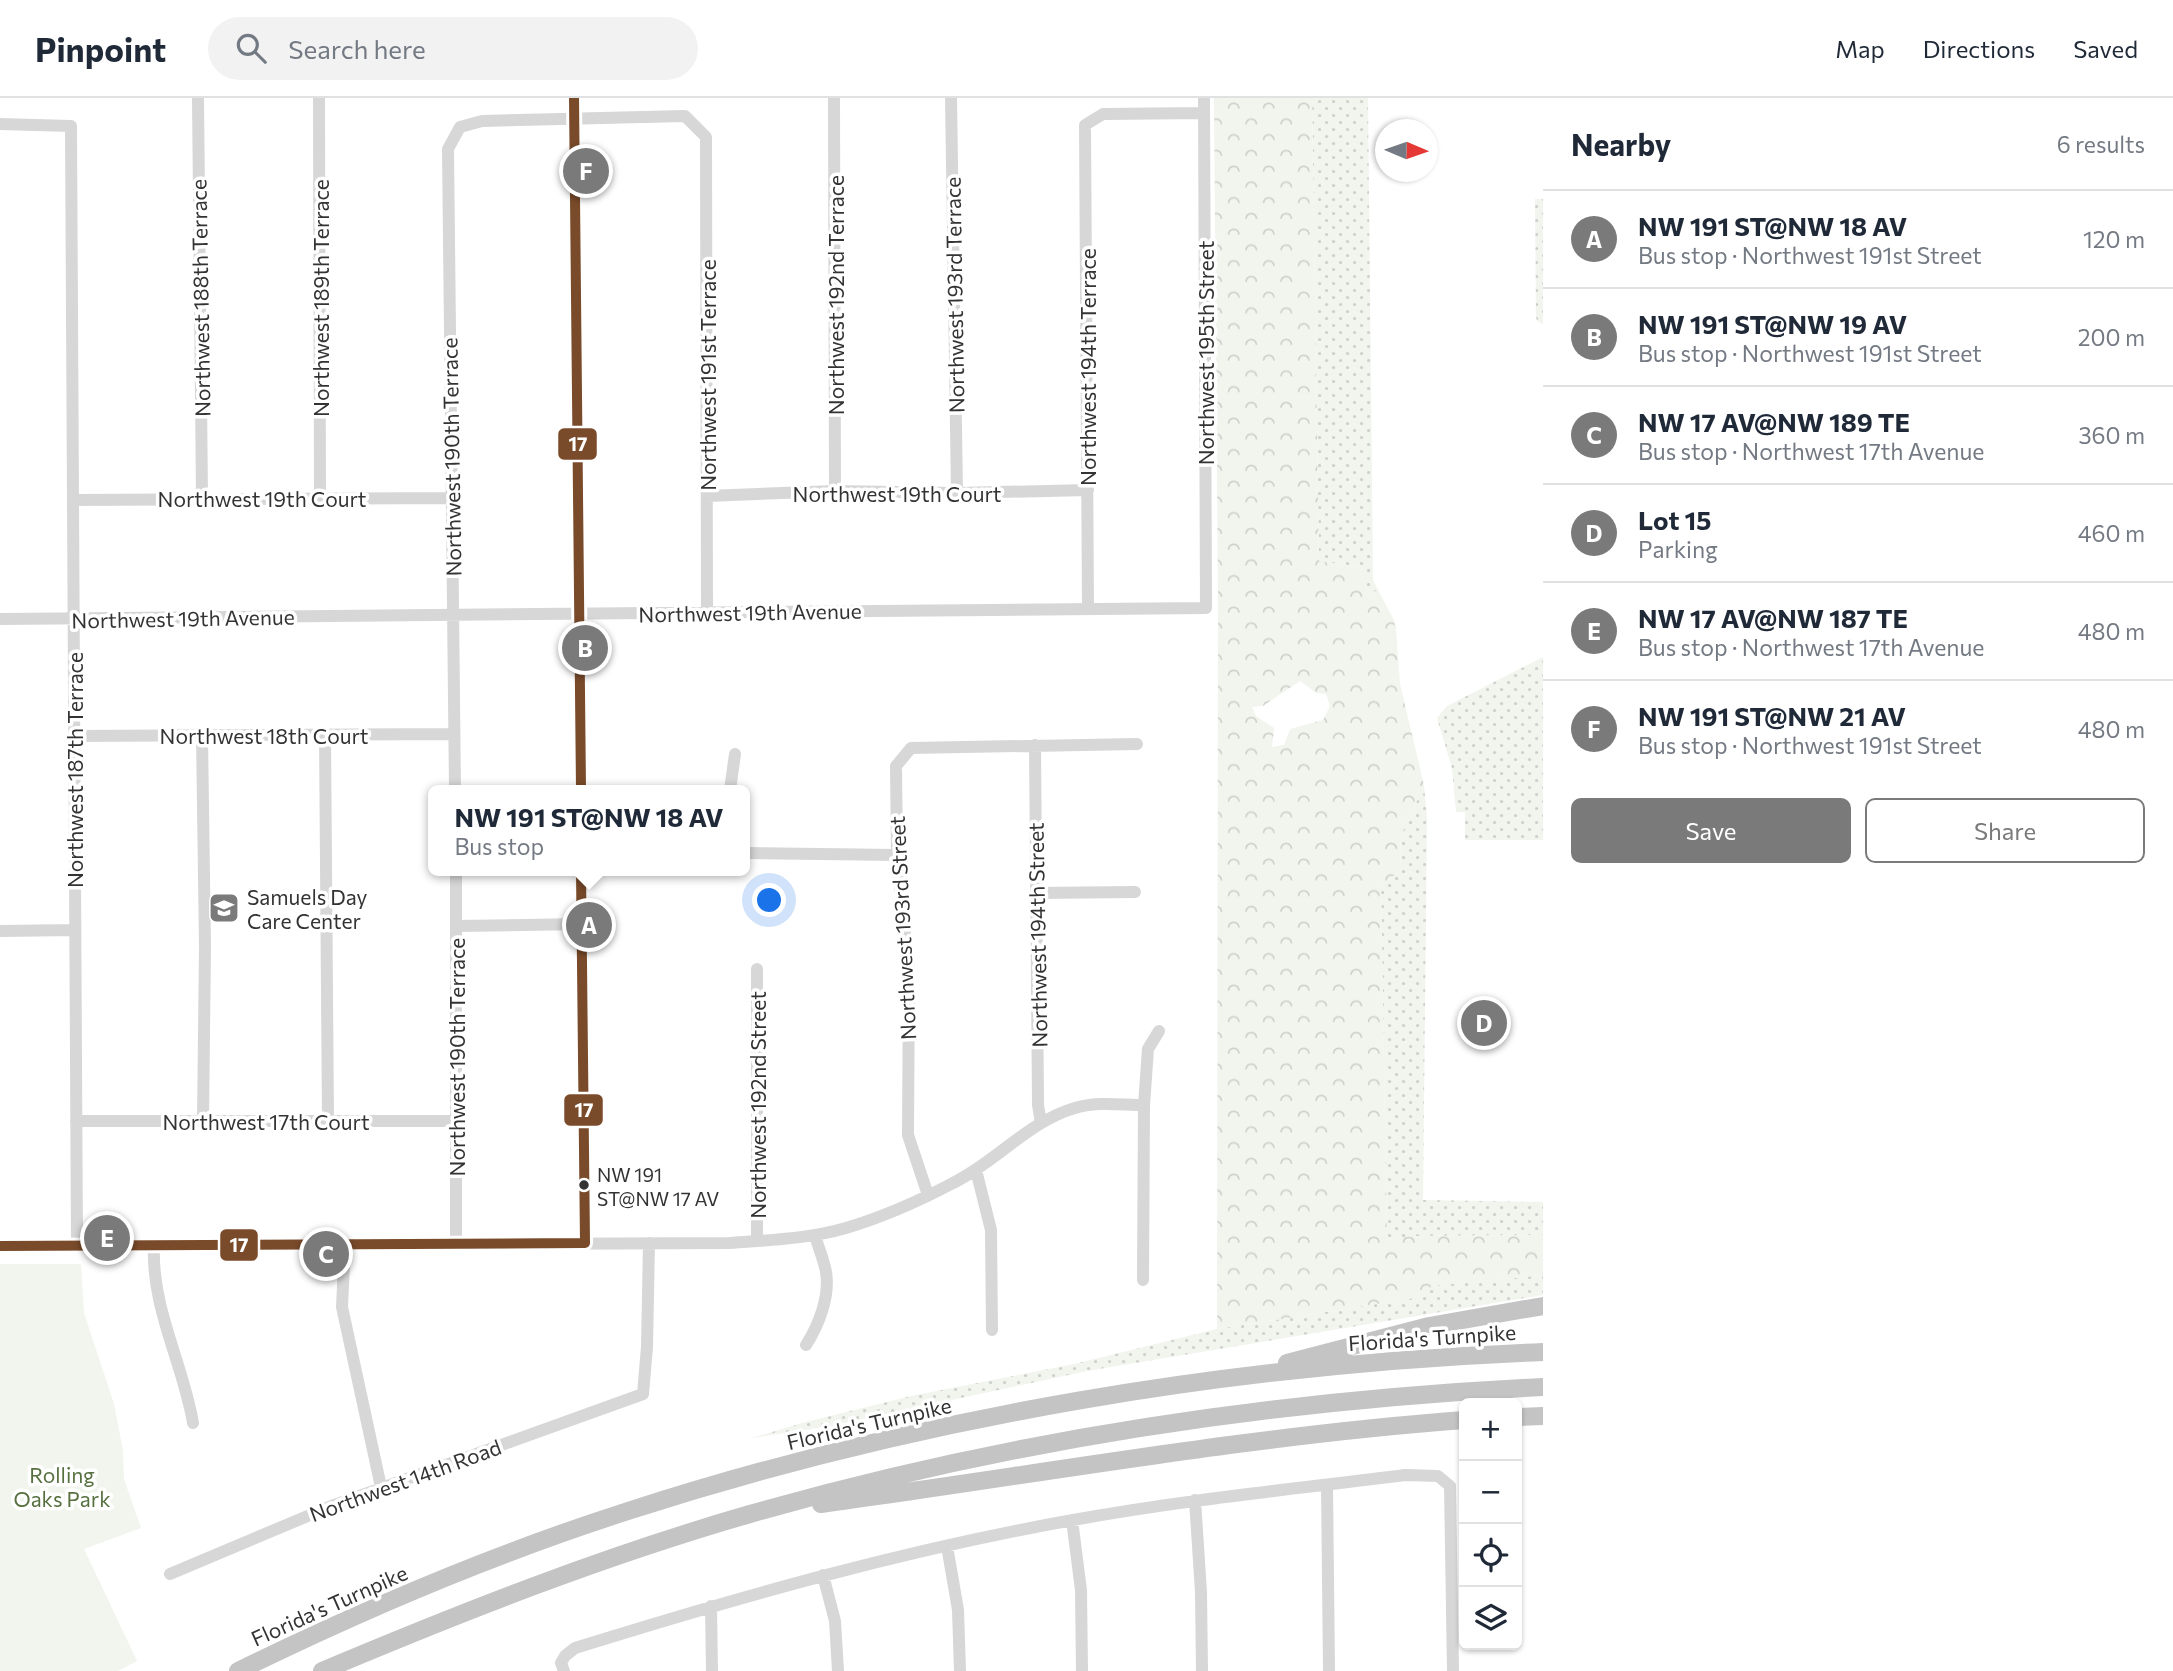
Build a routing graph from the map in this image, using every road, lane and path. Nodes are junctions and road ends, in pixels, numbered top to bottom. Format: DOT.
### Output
graph roads {
  1 [pos="198,98"];
  2 [pos="319,98"];
  3 [pos="574,98"];
  4 [pos="834,98"];
  5 [pos="951,98"];
  6 [pos="1204,98"];
  7 [pos="1204,113"];
  8 [pos="574,119"];
  9 [pos="0,124"];
  10 [pos="835,491"];
  11 [pos="1088,491"];
  12 [pos="957,493"];
  13 [pos="707,496"];
  14 [pos="320,497"];
  15 [pos="202,498"];
  16 [pos="452,498"];
  17 [pos="73,500"];
  18 [pos="1206,608"];
  19 [pos="1088,609"];
  20 [pos="707,612"];
  21 [pos="581,614"];
  22 [pos="453,615"];
  23 [pos="74,619"];
  24 [pos="0,620"];
  25 [pos="454,734"];
  26 [pos="325,735"];
  27 [pos="74,736"];
  28 [pos="202,736"];
  29 [pos="1137,744"];
  30 [pos="1035,745"];
  31 [pos="735,754"];
  32 [pos="455,785"];
  33 [pos="581,785"];
  34 [pos="731,785"];
  35 [pos="750,853"];
  36 [pos="897,855"];
  37 [pos="456,876"];
  38 [pos="581,876"];
  39 [pos="1135,892"];
  40 [pos="1036,893"];
  41 [pos="582,924"];
  42 [pos="456,926"];
  43 [pos="0,930"];
  44 [pos="75,930"];
  45 [pos="757,969"];
  46 [pos="1160,1031"];
  47 [pos="1144,1105"];
  48 [pos="76,1121"];
  49 [pos="203,1121"];
  50 [pos="328,1121"];
  51 [pos="456,1121"];
  52 [pos="1041,1123"];
  53 [pos="976,1170"];
  54 [pos="928,1195"];
  55 [pos="815,1235"];
  56 [pos="757,1241"];
  57 [pos="584,1243"];
  58 [pos="649,1243"];
  59 [pos="345,1244"];
  60 [pos="456,1244"];
  61 [pos="154,1245"];
  62 [pos="0,1246"];
  63 [pos="77,1246"];
  64 [pos="1143,1280"];
  65 [pos="1543,1306"];
  66 [pos="992,1330"];
  67 [pos="806,1345"];
  68 [pos="1543,1352"];
  69 [pos="1224,1380"];
  70 [pos="1543,1387"];
  71 [pos="1543,1416"];
  72 [pos="1522,1417"];
  73 [pos="1459,1420"];
  74 [pos="193,1423"];
  75 [pos="1327,1485"];
  76 [pos="382,1487"];
  77 [pos="1195,1500"];
  78 [pos="749,1514"];
  79 [pos="1072,1520"];
  80 [pos="947,1546"];
  81 [pos="170,1574"];
  82 [pos="823,1575"];
  83 [pos="711,1606"];
  84 [pos="238,1671"];
  85 [pos="323,1671"];
  86 [pos="564,1671"];
  87 [pos="712,1671"];
  88 [pos="838,1671"];
  89 [pos="960,1671"];
  90 [pos="1082,1671"];
  91 [pos="1202,1671"];
  92 [pos="1329,1671"];
  93 [pos="1452,1671"];
  1 -- 15 [label="street, Northwest 188th Terrace"];
  2 -- 14 [label="street, Northwest 189th Terrace"];
  3 -- 8 [label="street"];
  4 -- 10 [label="street, Northwest 192nd Terrace"];
  5 -- 12 [label="street, Northwest 193rd Terrace"];
  6 -- 7 [label="street, Northwest 195th Street"];
  7 -- 11 [label="street, Northwest 194th Terrace"];
  7 -- 18 [label="street, Northwest 195th Street"];
  8 -- 13 [label="street, Northwest 191st Terrace"];
  8 -- 16 [label="street, Northwest 190th Terrace"];
  8 -- 21 [label="street"];
  9 -- 17 [label="street, Northwest 187th Terrace"];
  10 -- 12 [label="street, Northwest 19th Court"];
  10 -- 13 [label="street, Northwest 19th Court"];
  11 -- 12 [label="street, Northwest 19th Court"];
  11 -- 19 [label="street, Northwest 194th Terrace"];
  13 -- 20 [label="street, Northwest 191st Terrace"];
  14 -- 15 [label="street, Northwest 19th Court"];
  14 -- 16 [label="street, Northwest 19th Court"];
  15 -- 17 [label="street, Northwest 19th Court"];
  16 -- 22 [label="street, Northwest 190th Terrace"];
  17 -- 23 [label="street, Northwest 187th Terrace"];
  18 -- 19 [label="street, Northwest 19th Avenue"];
  19 -- 20 [label="street, Northwest 19th Avenue"];
  20 -- 21 [label="street, Northwest 19th Avenue"];
  21 -- 22 [label="street, Northwest 19th Avenue"];
  21 -- 33 [label="street"];
  22 -- 23 [label="street, Northwest 19th Avenue"];
  22 -- 25 [label="street, Northwest 190th Terrace"];
  23 -- 24 [label="street, Northwest 19th Avenue"];
  23 -- 27 [label="street, Northwest 187th Terrace"];
  25 -- 26 [label="street, Northwest 18th Court"];
  25 -- 32 [label="street, Northwest 190th Terrace"];
  26 -- 28 [label="street, Northwest 18th Court"];
  26 -- 50 [label="street"];
  27 -- 28 [label="street, Northwest 18th Court"];
  27 -- 44 [label="street, Northwest 187th Terrace"];
  28 -- 49 [label="street"];
  29 -- 30 [label="street"];
  30 -- 36 [label="street, Northwest 193rd Street"];
  30 -- 40 [label="street, Northwest 194th Street"];
  31 -- 34 [label="street"];
  35 -- 36 [label="street"];
  36 -- 54 [label="street, Northwest 193rd Street"];
  37 -- 42 [label="street, Northwest 190th Terrace"];
  38 -- 41 [label="street"];
  39 -- 40 [label="street"];
  40 -- 52 [label="street, Northwest 194th Street"];
  41 -- 42 [label="street"];
  41 -- 57 [label="street"];
  42 -- 51 [label="street, Northwest 190th Terrace"];
  43 -- 44 [label="street"];
  44 -- 48 [label="street, Northwest 187th Terrace"];
  45 -- 56 [label="street, Northwest 192nd Street"];
  46 -- 47 [label="street"];
  47 -- 52 [label="street"];
  47 -- 64 [label="street"];
  48 -- 49 [label="street, Northwest 17th Court"];
  48 -- 63 [label="street, Northwest 187th Terrace"];
  49 -- 50 [label="street, Northwest 17th Court"];
  50 -- 51 [label="street, Northwest 17th Court"];
  51 -- 60 [label="street, Northwest 190th Terrace"];
  52 -- 53 [label="street"];
  53 -- 54 [label="street"];
  53 -- 66 [label="street"];
  54 -- 55 [label="street"];
  55 -- 56 [label="street"];
  55 -- 67 [label="street"];
  56 -- 58 [label="street"];
  57 -- 58 [label="street"];
  57 -- 60 [label="street"];
  58 -- 76 [label="street, Northwest 14th Road"];
  59 -- 60 [label="street"];
  59 -- 61 [label="street"];
  59 -- 76 [label="street"];
  61 -- 63 [label="street"];
  61 -- 74 [label="street"];
  62 -- 63 [label="street"];
  65 -- 69 [label="highway"];
  68 -- 69 [label="highway, Florida's Turnpike"];
  69 -- 84 [label="highway, Florida's Turnpike"];
  70 -- 78 [label="highway"];
  71 -- 72 [label="highway"];
  73 -- 78 [label="highway"];
  75 -- 77 [label="street"];
  75 -- 92 [label="street"];
  75 -- 93 [label="street"];
  76 -- 81 [label="street, Northwest 14th Road"];
  77 -- 79 [label="street"];
  77 -- 91 [label="street"];
  78 -- 85 [label="highway"];
  79 -- 80 [label="street"];
  79 -- 90 [label="street"];
  80 -- 82 [label="street"];
  80 -- 89 [label="street"];
  82 -- 83 [label="street"];
  82 -- 88 [label="street"];
  83 -- 86 [label="street"];
  83 -- 87 [label="street"];
}
